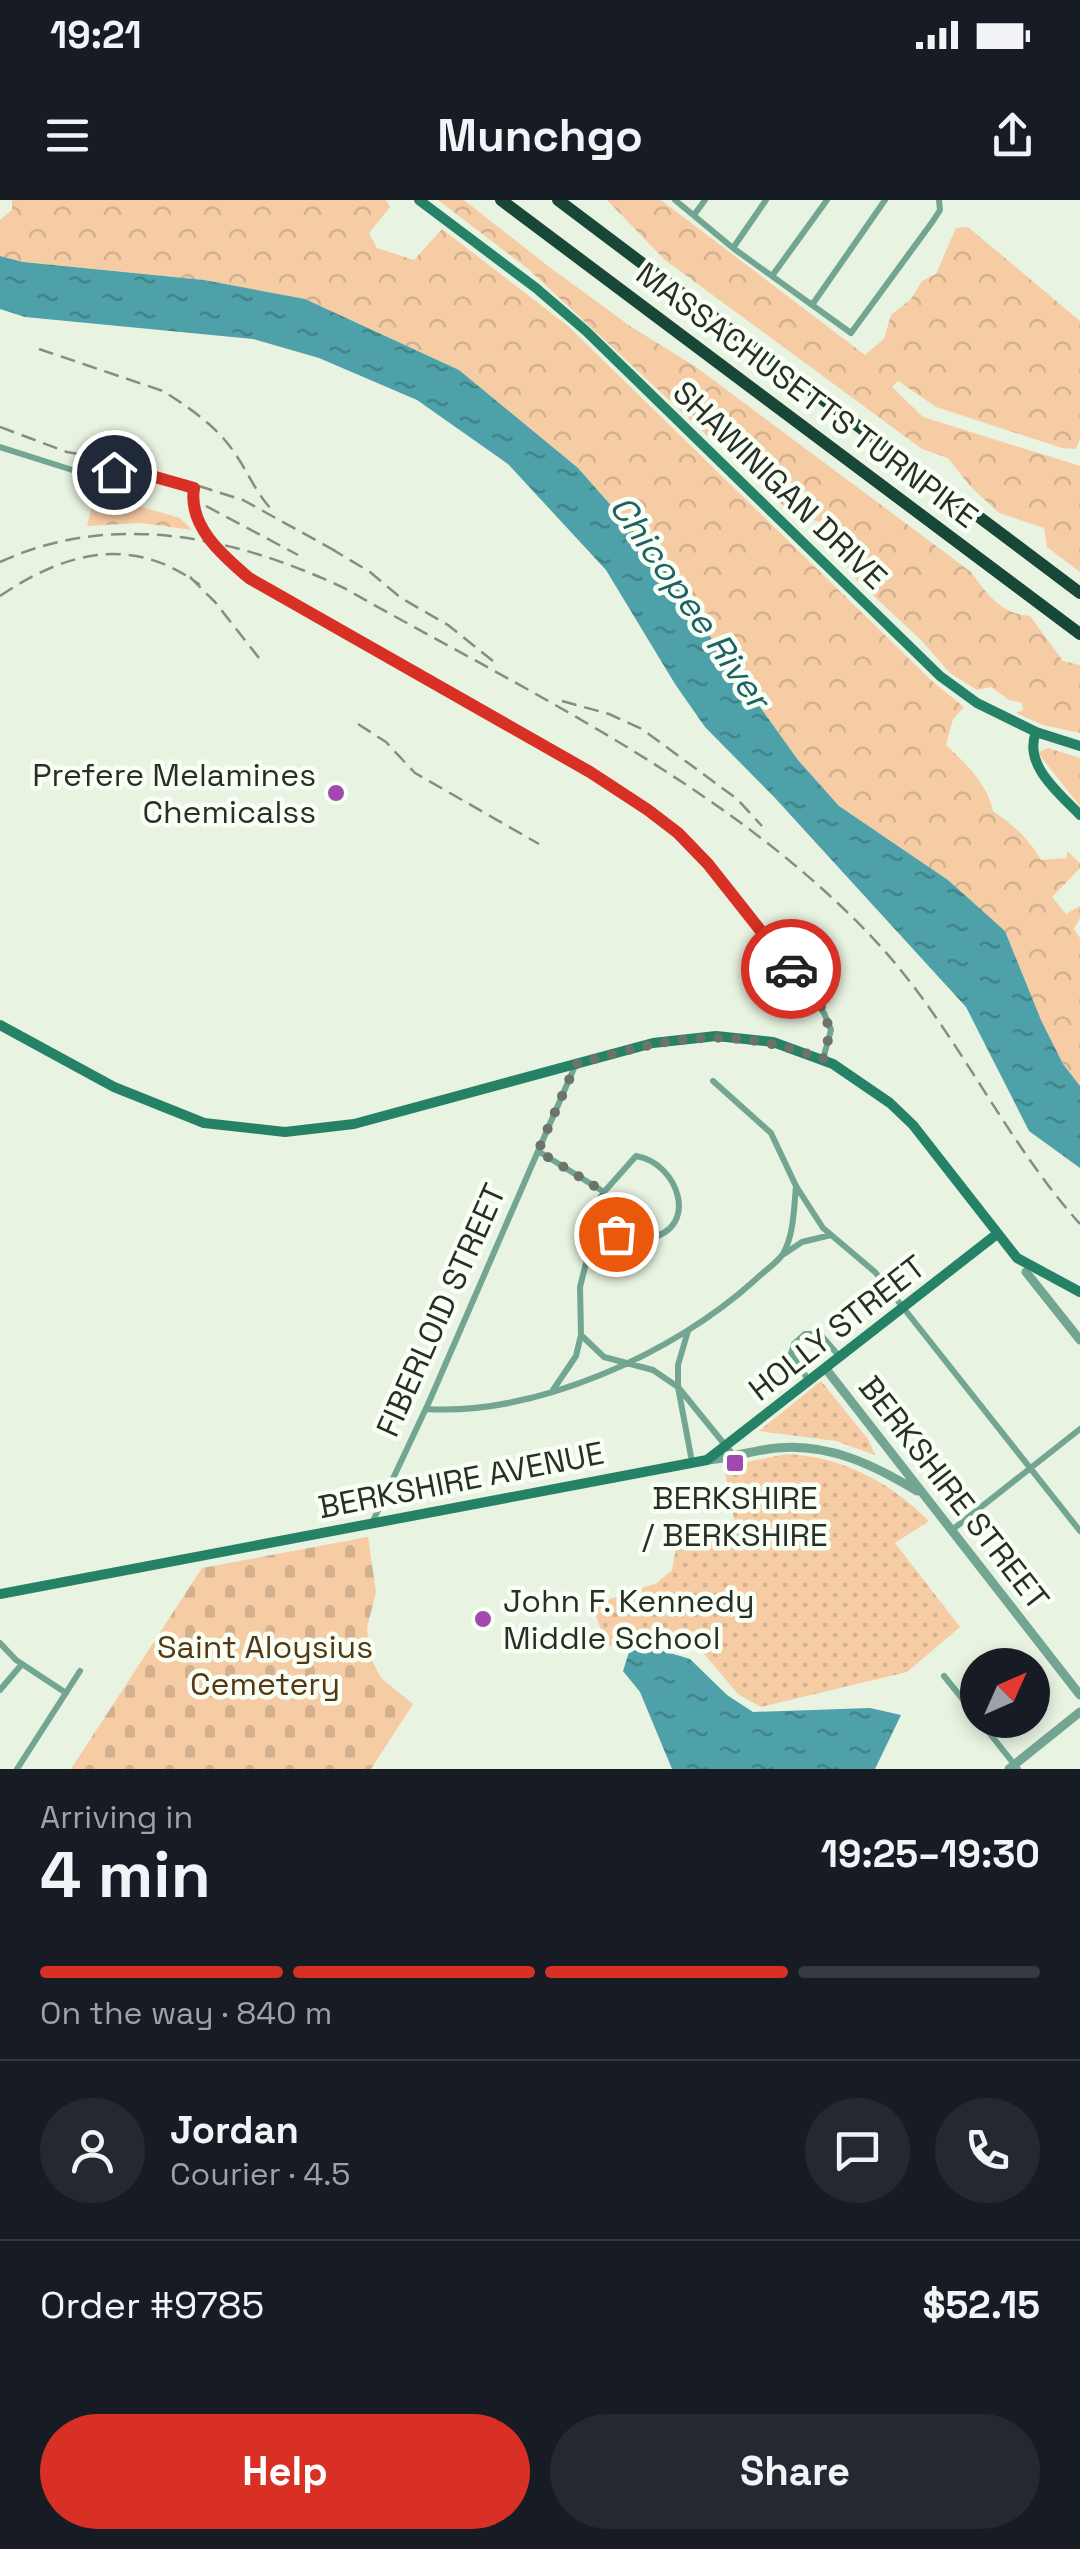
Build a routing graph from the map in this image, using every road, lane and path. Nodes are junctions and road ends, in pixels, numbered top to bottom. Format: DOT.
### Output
graph roads {
  1 [pos="419,200"];
  2 [pos="502,200"];
  3 [pos="558,200"];
  4 [pos="675,200"];
  5 [pos="705,200"];
  6 [pos="766,200"];
  7 [pos="827,200"];
  8 [pos="885,200"];
  9 [pos="939,200"];
  10 [pos="694,215"];
  11 [pos="733,248"];
  12 [pos="772,276"];
  13 [pos="812,305"];
  14 [pos="0,447"];
  15 [pos="1080,594"];
  16 [pos="1080,634"];
  17 [pos="1036,732"];
  18 [pos="1080,746"];
  19 [pos="1080,815"];
  20 [pos="0,1025"];
  21 [pos="823,1059"];
  22 [pos="576,1064"];
  23 [pos="714,1081"];
  24 [pos="538,1151"];
  25 [pos="796,1186"];
  26 [pos="604,1192"];
  27 [pos="594,1228"];
  28 [pos="997,1234"];
  29 [pos="830,1235"];
  30 [pos="782,1254"];
  31 [pos="1026,1272"];
  32 [pos="1080,1292"];
  33 [pos="904,1307"];
  34 [pos="688,1330"];
  35 [pos="581,1335"];
  36 [pos="1080,1340"];
  37 [pos="840,1358"];
  38 [pos="624,1364"];
  39 [pos="826,1369"];
  40 [pos="809,1382"];
  41 [pos="678,1387"];
  42 [pos="552,1391"];
  43 [pos="426,1409"];
  44 [pos="1080,1428"];
  45 [pos="726,1446"];
  46 [pos="734,1456"];
  47 [pos="708,1460"];
  48 [pos="692,1462"];
  49 [pos="1032,1468"];
  50 [pos="923,1496"];
  51 [pos="373,1522"];
  52 [pos="951,1531"];
  53 [pos="1080,1531"];
  54 [pos="0,1594"];
  55 [pos="0,1643"];
  56 [pos="22,1664"];
  57 [pos="80,1671"];
  58 [pos="944,1676"];
  59 [pos="0,1690"];
  60 [pos="66,1694"];
  61 [pos="1080,1694"];
  62 [pos="960,1696"];
  63 [pos="1080,1712"];
  64 [pos="992,1738"];
  65 [pos="1014,1768"];
  66 [pos="17,1769"];
  1 -- 17 [label="main road, SHAWINIGAN DRIVE"];
  2 -- 16 [label="highway, MASSACHUSETTS TURNPIKE"];
  3 -- 15 [label="highway, MASSACHUSETTS TURNPIKE"];
  4 -- 10 [label="street"];
  5 -- 10 [label="street"];
  6 -- 11 [label="street"];
  7 -- 12 [label="street"];
  8 -- 13 [label="street"];
  9 -- 13 [label="street"];
  10 -- 11 [label="street"];
  11 -- 12 [label="street"];
  12 -- 13 [label="street"];
  14 -- 21 [label="street"];
  17 -- 18 [label="main road, SHAWINIGAN DRIVE"];
  17 -- 19 [label="main road"];
  20 -- 22 [label="main road"];
  21 -- 22 [label="main road"];
  21 -- 28 [label="main road"];
  22 -- 24 [label="street, FIBERLOID STREET"];
  23 -- 25 [label="street"];
  24 -- 26 [label="street"];
  24 -- 43 [label="street, FIBERLOID STREET"];
  25 -- 29 [label="street"];
  25 -- 30 [label="street"];
  26 -- 27 [label="street"];
  26 -- 27 [label="street"];
  27 -- 35 [label="street"];
  28 -- 32 [label="main road"];
  28 -- 33 [label="main road, HOLLY STREET"];
  29 -- 30 [label="street"];
  29 -- 33 [label="street"];
  30 -- 34 [label="street"];
  31 -- 36 [label="street"];
  33 -- 37 [label="main road, HOLLY STREET"];
  33 -- 49 [label="street"];
  34 -- 38 [label="street"];
  34 -- 41 [label="street"];
  35 -- 38 [label="street"];
  35 -- 42 [label="street"];
  37 -- 39 [label="main road, HOLLY STREET"];
  37 -- 40 [label="street"];
  38 -- 41 [label="street"];
  38 -- 42 [label="street"];
  39 -- 40 [label="main road, HOLLY STREET"];
  39 -- 50 [label="street, BERKSHIRE STREET"];
  40 -- 45 [label="main road, HOLLY STREET"];
  41 -- 45 [label="street"];
  41 -- 48 [label="street"];
  42 -- 43 [label="street"];
  43 -- 51 [label="street, FIBERLOID STREET"];
  44 -- 49 [label="street"];
  45 -- 46 [label="street"];
  45 -- 47 [label="main road, HOLLY STREET"];
  46 -- 47 [label="street, BERKSHIRE AVENUE"];
  46 -- 50 [label="street, BERKSHIRE AVENUE"];
  47 -- 48 [label="main road, BERKSHIRE AVENUE"];
  48 -- 51 [label="main road, BERKSHIRE AVENUE"];
  49 -- 52 [label="street"];
  49 -- 53 [label="street"];
  50 -- 52 [label="street, BERKSHIRE STREET"];
  51 -- 54 [label="main road, BERKSHIRE AVENUE"];
  52 -- 61 [label="street, BERKSHIRE STREET"];
  55 -- 56 [label="street"];
  56 -- 59 [label="street"];
  56 -- 60 [label="street"];
  57 -- 60 [label="street"];
  58 -- 62 [label="street"];
  60 -- 66 [label="street"];
  63 -- 65 [label="street"];
  64 -- 65 [label="street"];
}
